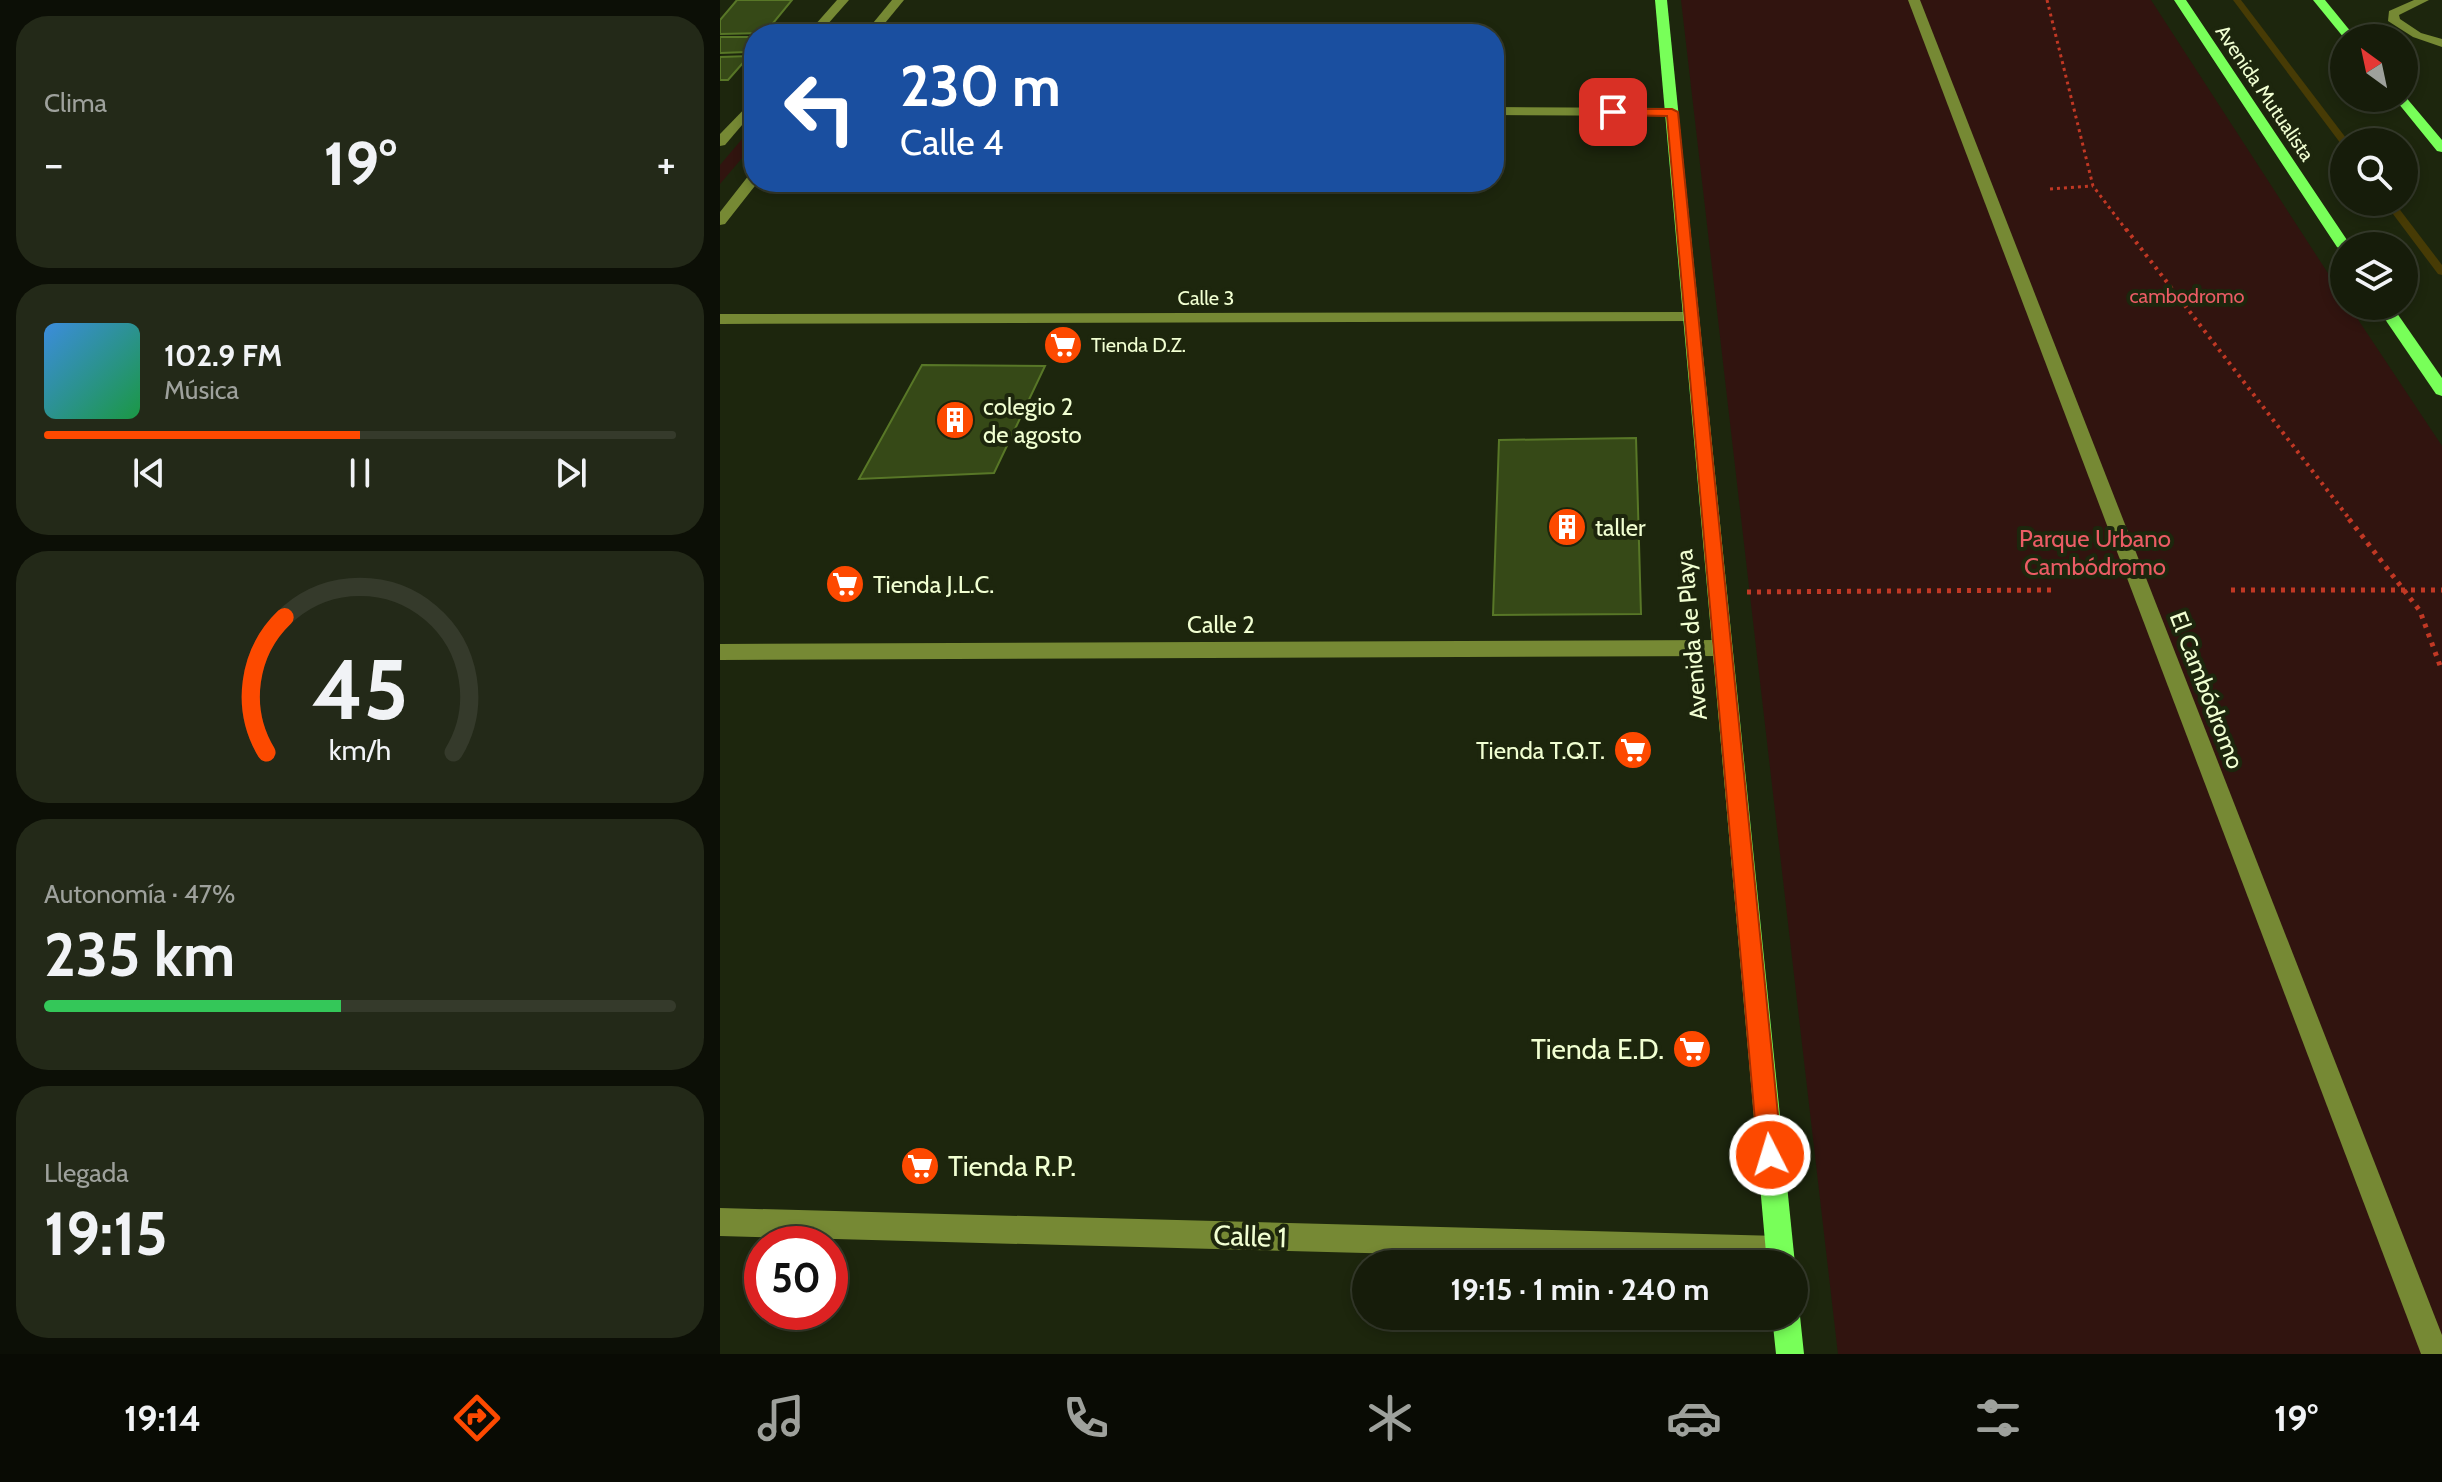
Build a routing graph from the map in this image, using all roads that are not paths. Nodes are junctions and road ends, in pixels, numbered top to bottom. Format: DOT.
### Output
graph roads {
  1 [pos="843,0"];
  2 [pos="898,0"];
  3 [pos="1661,0"];
  4 [pos="1914,0"];
  5 [pos="2180,0"];
  6 [pos="2319,0"];
  7 [pos="2423,0"];
  8 [pos="822,24"];
  9 [pos="878,24"];
  10 [pos="2339,24"];
  11 [pos="2442,43"];
  12 [pos="1504,111"];
  13 [pos="1672,112"];
  14 [pos="2412,112"];
  15 [pos="744,114"];
  16 [pos="720,142"];
  17 [pos="2442,148"];
  18 [pos="744,191"];
  19 [pos="720,221"];
  20 [pos="2334,232"];
  21 [pos="1691,317"];
  22 [pos="720,319"];
  23 [pos="2394,320"];
  24 [pos="2442,390"];
  25 [pos="1722,648"];
  26 [pos="720,652"];
  27 [pos="720,1222"];
  28 [pos="1568,1250"];
  29 [pos="1779,1250"];
  30 [pos="1787,1330"];
  31 [pos="1790,1354"];
  32 [pos="2435,1354"];
  1 -- 8 [label="street"];
  2 -- 9 [label="street"];
  3 -- 13 [label="main road, Avenida de Playa"];
  4 -- 32 [label="street, El Cambódromo"];
  5 -- 20 [label="main road, Avenida Mutualista"];
  6 -- 10 [label="main road"];
  7 -- 11 [label="street"];
  12 -- 13 [label="street"];
  13 -- 21 [label="main road, Avenida de Playa"];
  14 -- 17 [label="main road"];
  15 -- 16 [label="street"];
  18 -- 19 [label="street"];
  21 -- 22 [label="street, Calle 3"];
  21 -- 25 [label="main road, Avenida de Playa"];
  23 -- 24 [label="main road"];
  25 -- 26 [label="street, Calle 2"];
  25 -- 29 [label="main road, Avenida de Playa"];
  27 -- 28 [label="street, Calle 1"];
  30 -- 31 [label="main road"];
}
